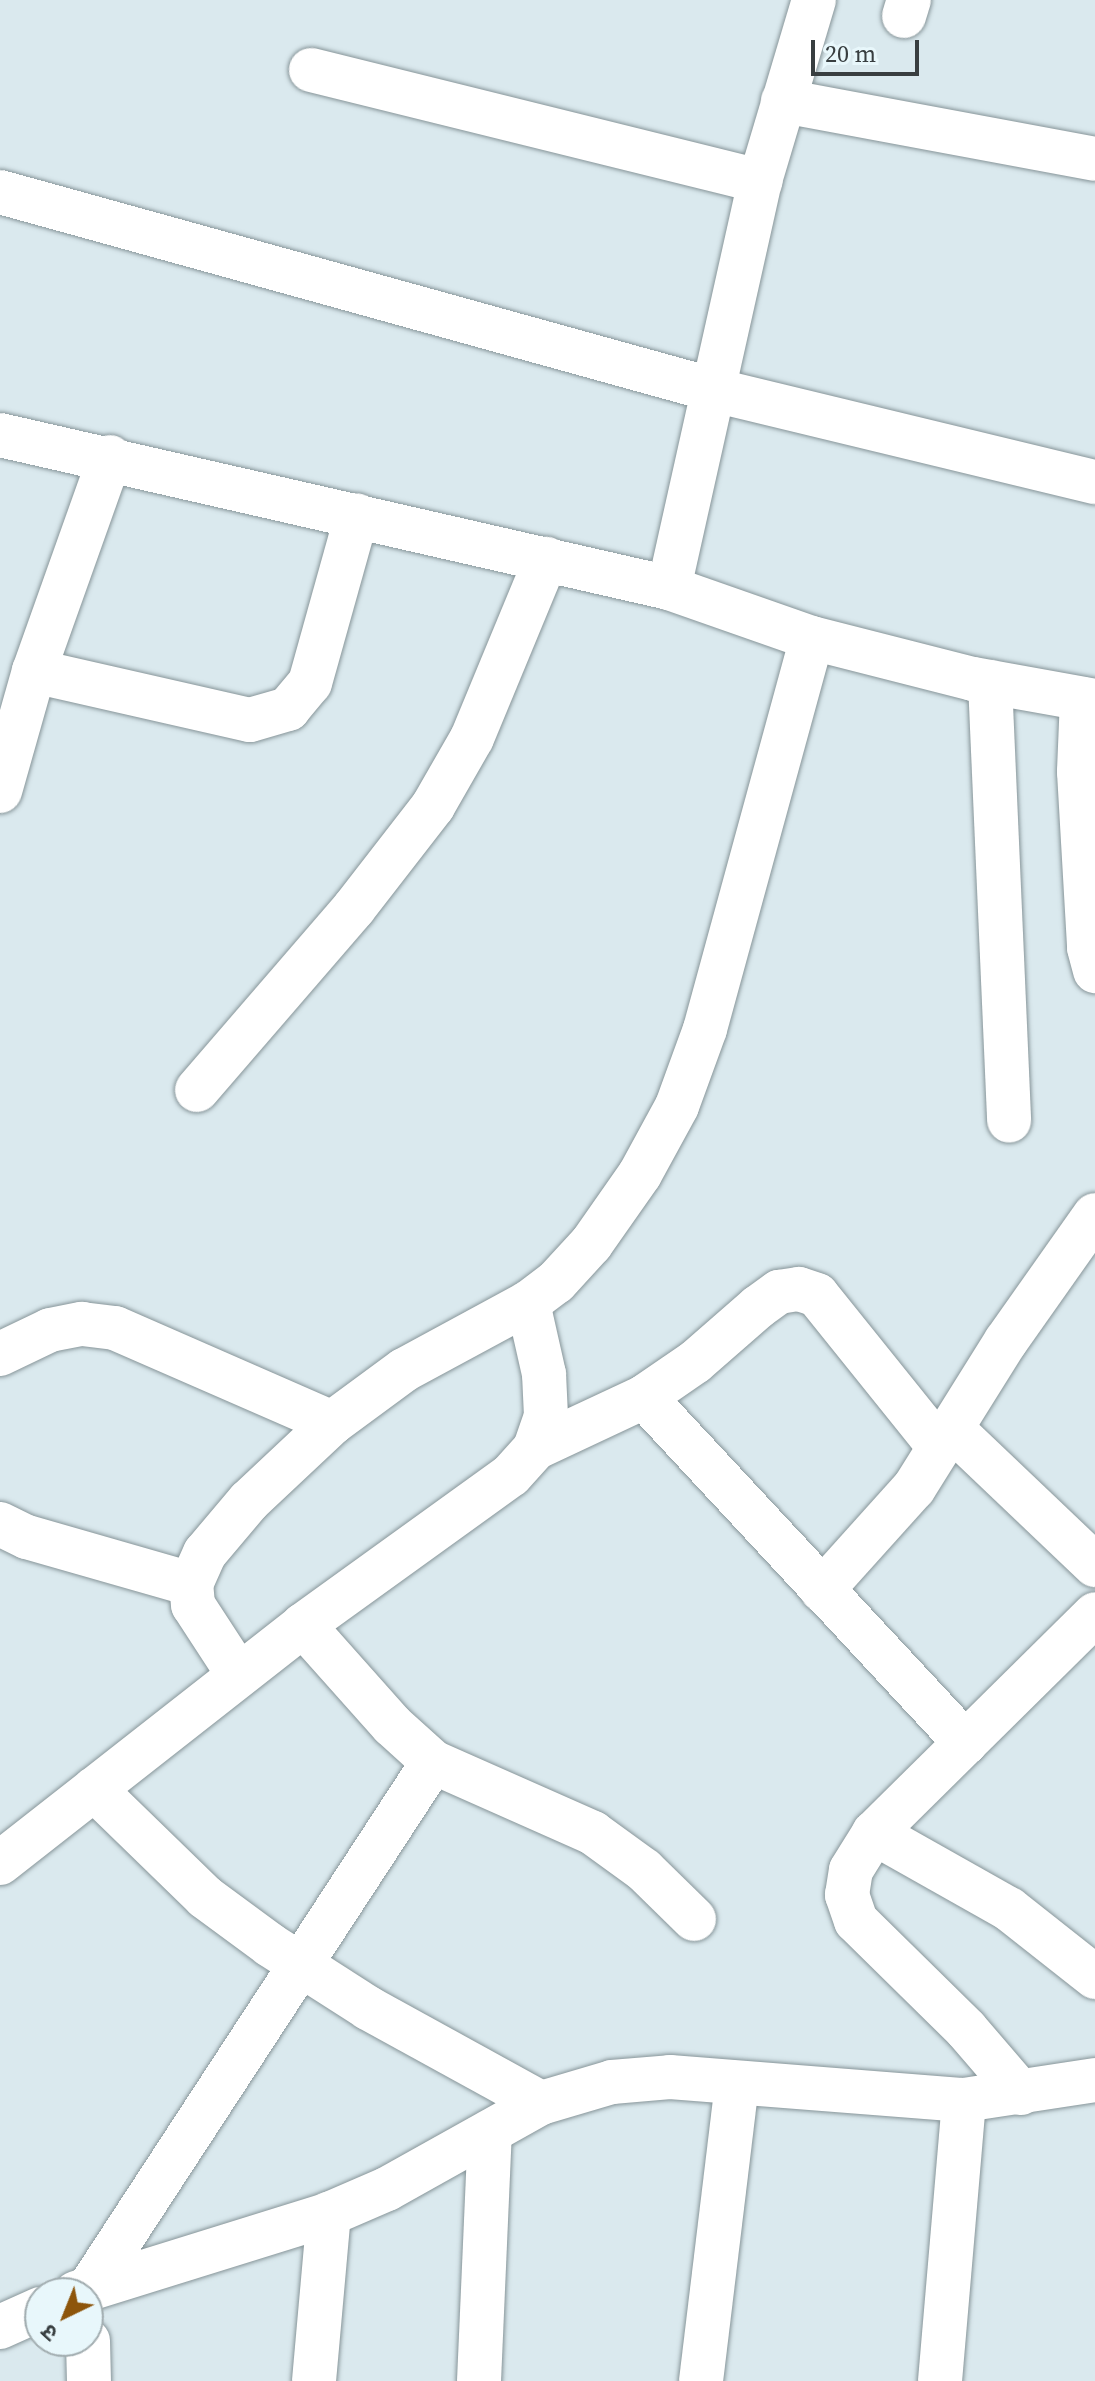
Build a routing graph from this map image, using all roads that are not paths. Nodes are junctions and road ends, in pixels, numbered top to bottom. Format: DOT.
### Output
graph roads {
  1 [pos="814,0"];
  2 [pos="311,70"];
  3 [pos="783,101"];
  4 [pos="1095,159"];
  5 [pos="760,181"];
  6 [pos="0,192"];
  7 [pos="714,390"];
  8 [pos="0,435"];
  9 [pos="110,457"];
  10 [pos="1095,482"];
  11 [pos="357,515"];
  12 [pos="546,559"];
  13 [pos="669,588"];
  14 [pos="812,638"];
  15 [pos="34,671"];
  16 [pos="990,682"];
  17 [pos="1089,700"];
  18 [pos="0,791"];
  19 [pos="1095,971"];
  20 [pos="197,1090"];
  21 [pos="1009,1121"];
  22 [pos="1095,1215"];
  23 [pos="528,1303"];
  24 [pos="0,1354"];
  25 [pos="644,1397"];
  26 [pos="332,1423"];
  27 [pos="945,1438"];
  28 [pos="535,1448"];
  29 [pos="0,1524"];
  30 [pos="1095,1565"];
  31 [pos="191,1584"];
  32 [pos="822,1590"];
  33 [pos="1095,1614"];
  34 [pos="303,1625"];
  35 [pos="238,1674"];
  36 [pos="965,1743"];
  37 [pos="433,1762"];
  38 [pos="94,1789"];
  39 [pos="874,1833"];
  40 [pos="0,1863"];
  41 [pos="694,1919"];
  42 [pos="303,1967"];
  43 [pos="1095,1976"];
  44 [pos="1095,2080"];
  45 [pos="737,2084"];
  46 [pos="1021,2093"];
  47 [pos="964,2100"];
  48 [pos="541,2103"];
  49 [pos="490,2132"];
  50 [pos="329,2214"];
  51 [pos="92,2277"];
  52 [pos="104,2285"];
  53 [pos="24,2316"];
  54 [pos="0,2327"];
  55 [pos="88,2357"];
  56 [pos="89,2381"];
  57 [pos="314,2381"];
  58 [pos="479,2381"];
  59 [pos="701,2381"];
  60 [pos="940,2381"];
  1 -- 3 [label="street"];
  2 -- 5 [label="street"];
  3 -- 4 [label="street"];
  3 -- 5 [label="street"];
  5 -- 7 [label="street"];
  6 -- 7 [label="street"];
  7 -- 10 [label="street"];
  7 -- 13 [label="street"];
  8 -- 9 [label="street"];
  9 -- 11 [label="street"];
  9 -- 15 [label="street"];
  11 -- 12 [label="street"];
  11 -- 15 [label="street"];
  12 -- 13 [label="street"];
  12 -- 20 [label="street"];
  13 -- 14 [label="street"];
  14 -- 16 [label="street"];
  14 -- 23 [label="street"];
  15 -- 18 [label="street"];
  16 -- 17 [label="street"];
  16 -- 21 [label="street"];
  17 -- 19 [label="street"];
  22 -- 27 [label="street"];
  23 -- 26 [label="street"];
  23 -- 28 [label="street"];
  24 -- 26 [label="street"];
  25 -- 27 [label="street"];
  25 -- 28 [label="street"];
  25 -- 32 [label="street"];
  26 -- 31 [label="street"];
  27 -- 30 [label="street"];
  27 -- 32 [label="street"];
  28 -- 34 [label="street"];
  29 -- 31 [label="street"];
  31 -- 35 [label="street"];
  32 -- 36 [label="street"];
  33 -- 36 [label="street"];
  34 -- 35 [label="street"];
  34 -- 37 [label="street"];
  35 -- 38 [label="street"];
  36 -- 39 [label="street"];
  37 -- 41 [label="street"];
  37 -- 42 [label="street"];
  38 -- 40 [label="street"];
  38 -- 42 [label="street"];
  39 -- 43 [label="street"];
  39 -- 46 [label="street"];
  42 -- 48 [label="street"];
  42 -- 51 [label="street"];
  44 -- 46 [label="street"];
  45 -- 47 [label="street"];
  45 -- 48 [label="street"];
  45 -- 59 [label="street"];
  46 -- 47 [label="street"];
  47 -- 60 [label="street"];
  48 -- 49 [label="street"];
  49 -- 50 [label="street"];
  49 -- 58 [label="street"];
  50 -- 52 [label="street"];
  50 -- 57 [label="street"];
  53 -- 54 [label="street"];
  55 -- 56 [label="street"];
}
